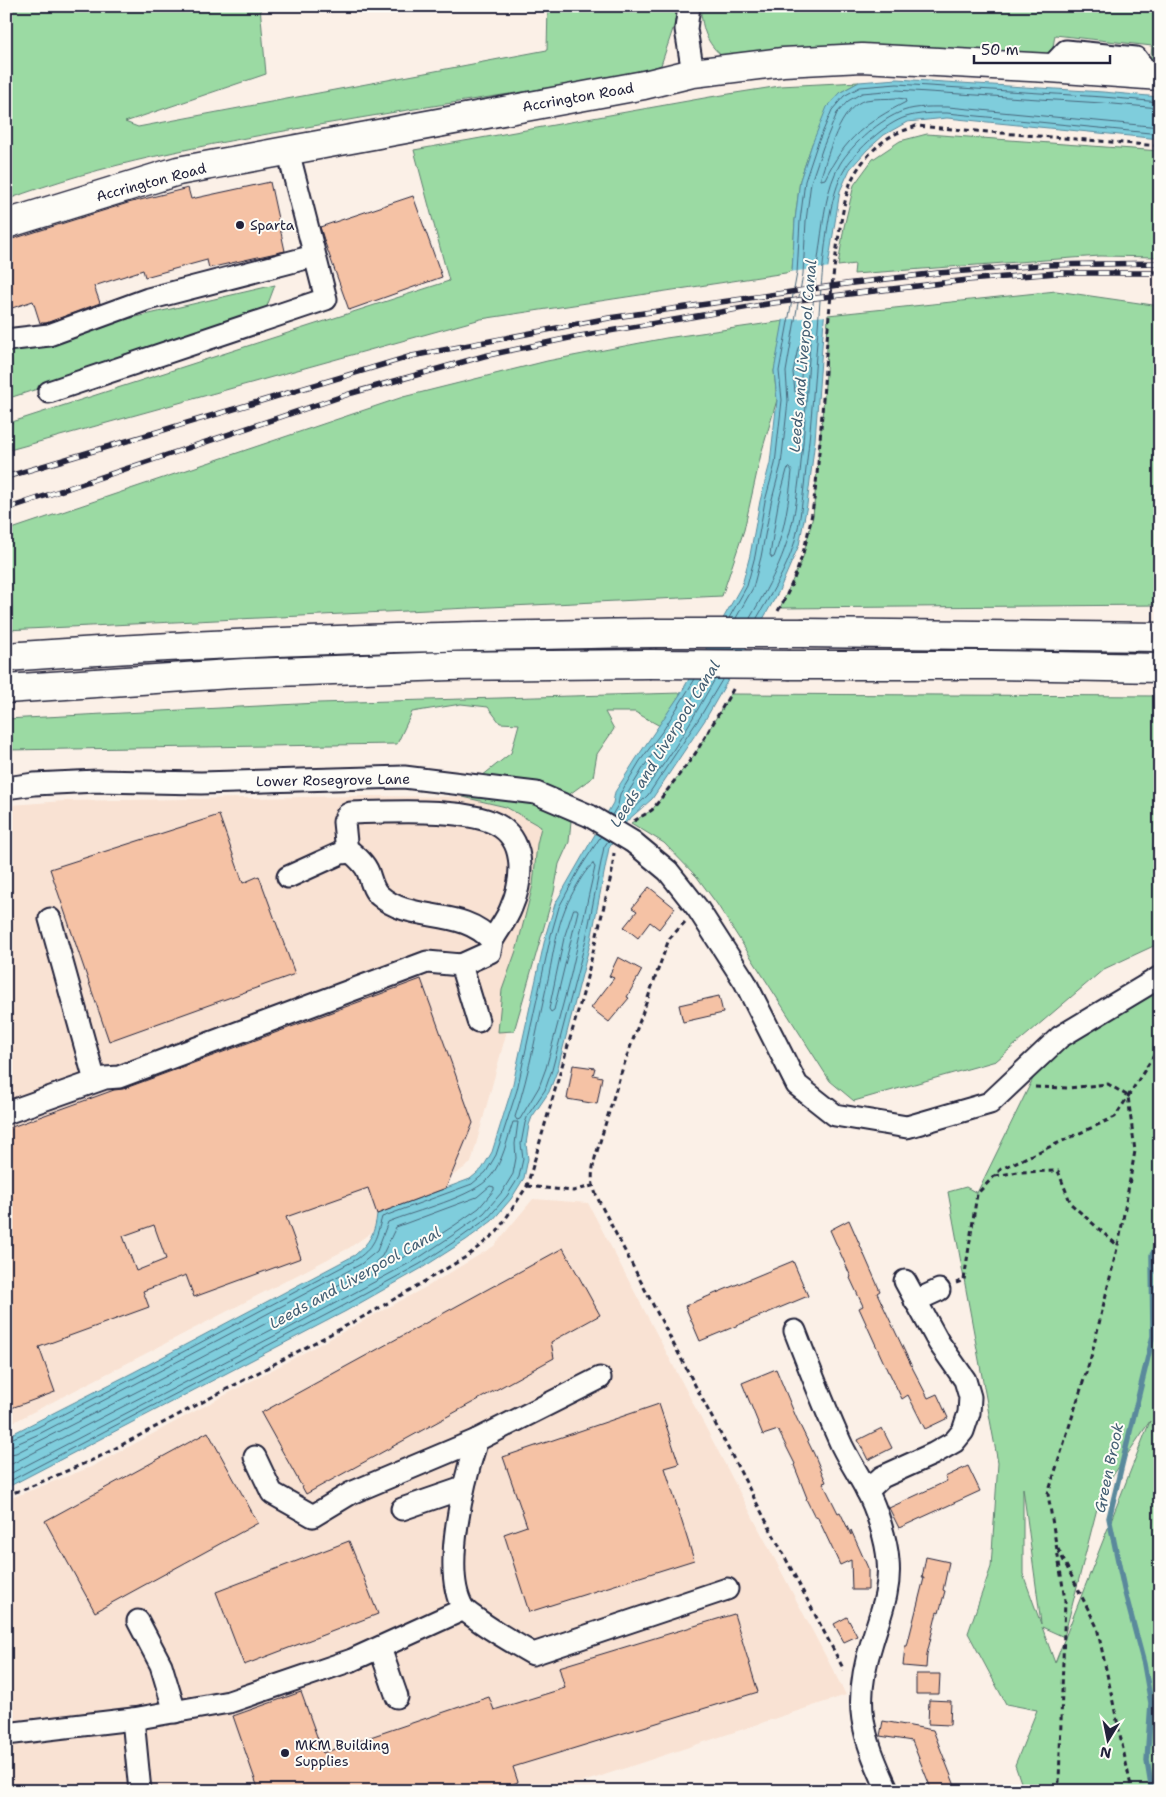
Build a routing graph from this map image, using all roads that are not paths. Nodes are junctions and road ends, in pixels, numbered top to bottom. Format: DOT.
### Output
graph roads {
  1 [pos="689,6"];
  2 [pos="693,73"];
  3 [pos="1154,76"];
  4 [pos="288,151"];
  5 [pos="6,224"];
  6 [pos="314,256"];
  7 [pos="6,340"];
  8 [pos="48,392"];
  9 [pos="1160,637"];
  10 [pos="6,657"];
  11 [pos="1160,668"];
  12 [pos="6,689"];
  13 [pos="6,788"];
  14 [pos="347,852"];
  15 [pos="288,877"];
  16 [pos="50,918"];
  17 [pos="492,941"];
  18 [pos="461,965"];
  19 [pos="1160,977"];
  20 [pos="478,1021"];
  21 [pos="95,1081"];
  22 [pos="6,1113"];
  23 [pos="905,1281"];
  24 [pos="939,1290"];
  25 [pos="915,1301"];
  26 [pos="795,1331"];
  27 [pos="600,1378"];
  28 [pos="477,1440"];
  29 [pos="255,1457"];
  30 [pos="463,1488"];
  31 [pos="867,1490"];
  32 [pos="402,1509"];
  33 [pos="727,1589"];
  34 [pos="464,1609"];
  35 [pos="138,1621"];
  36 [pos="380,1648"];
  37 [pos="397,1697"];
  38 [pos="175,1712"];
  39 [pos="133,1719"];
  40 [pos="6,1734"];
  41 [pos="140,1791"];
  42 [pos="888,1791"];
  1 -- 2 [label="street"];
  2 -- 3 [label="highway, Accrington Road"];
  2 -- 4 [label="highway, Accrington Road"];
  4 -- 5 [label="highway, Accrington Road"];
  4 -- 6 [label="street"];
  6 -- 7 [label="street"];
  6 -- 8 [label="street"];
  9 -- 10 [label="highway, bridge"];
  11 -- 12 [label="highway, bridge"];
  13 -- 19 [label="street, Lower Rosegrove Lane, bridge"];
  14 -- 15 [label="street"];
  14 -- 17 [label="street"];
  14 -- 17 [label="street"];
  16 -- 21 [label="street"];
  17 -- 18 [label="street"];
  18 -- 20 [label="street"];
  18 -- 21 [label="street"];
  21 -- 22 [label="street"];
  23 -- 25 [label="street"];
  24 -- 25 [label="street"];
  25 -- 31 [label="street"];
  26 -- 31 [label="street"];
  27 -- 28 [label="street"];
  28 -- 29 [label="street"];
  28 -- 30 [label="street"];
  30 -- 32 [label="street"];
  30 -- 34 [label="street"];
  31 -- 42 [label="street"];
  33 -- 34 [label="street"];
  34 -- 36 [label="street"];
  35 -- 38 [label="street"];
  36 -- 37 [label="street"];
  36 -- 38 [label="street"];
  38 -- 39 [label="street"];
  39 -- 40 [label="street"];
  39 -- 41 [label="street"];
}
